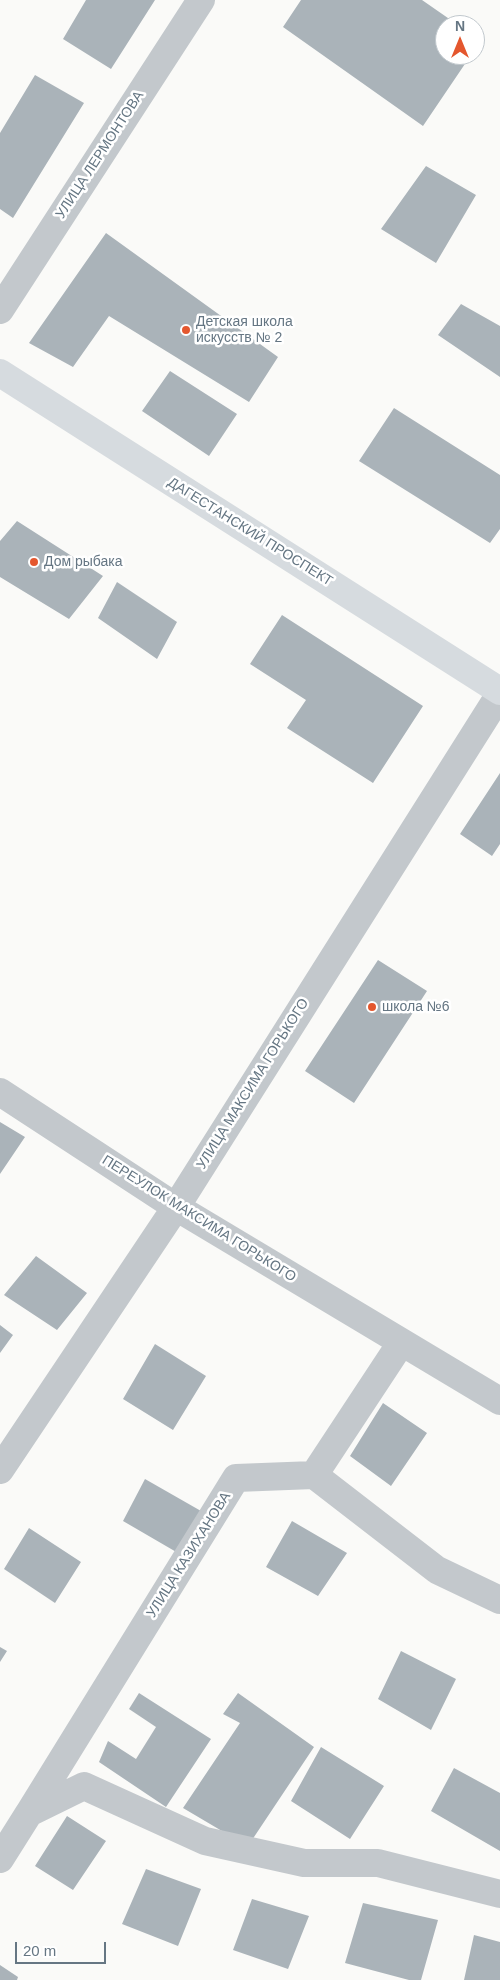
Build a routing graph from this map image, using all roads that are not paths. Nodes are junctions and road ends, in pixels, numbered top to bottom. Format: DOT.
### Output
graph roads {
  1 [pos="201,0"];
  2 [pos="0,310"];
  3 [pos="0,373"];
  4 [pos="500,693"];
  5 [pos="0,1092"];
  6 [pos="176,1208"];
  7 [pos="401,1342"];
  8 [pos="500,1402"];
  9 [pos="0,1470"];
  10 [pos="314,1475"];
  11 [pos="500,1600"];
  12 [pos="29,1813"];
  13 [pos="0,1859"];
  14 [pos="500,1894"];
  1 -- 2 [label="street, УЛИЦА ЛЕРМОНТОВА"];
  3 -- 4 [label="highway, ДАГЕСТАНСКИЙ ПРОСПЕКТ"];
  4 -- 6 [label="street, УЛИЦА МАКСИМА ГОРЬКОГО"];
  5 -- 6 [label="street, ПЕРЕУЛОК МАКСИМА ГОРЬКОГО"];
  6 -- 7 [label="street, ПЕРЕУЛОК МАКСИМА ГОРЬКОГО"];
  6 -- 9 [label="street, УЛИЦА МАКСИМА ГОРЬКОГО"];
  7 -- 8 [label="street, ПЕРЕУЛОК МАКСИМА ГОРЬКОГО"];
  7 -- 10 [label="street"];
  10 -- 11 [label="street"];
  10 -- 12 [label="street, УЛИЦА КАЗИХАНОВА"];
  12 -- 13 [label="street, УЛИЦА КАЗИХАНОВА"];
  12 -- 14 [label="street"];
}
